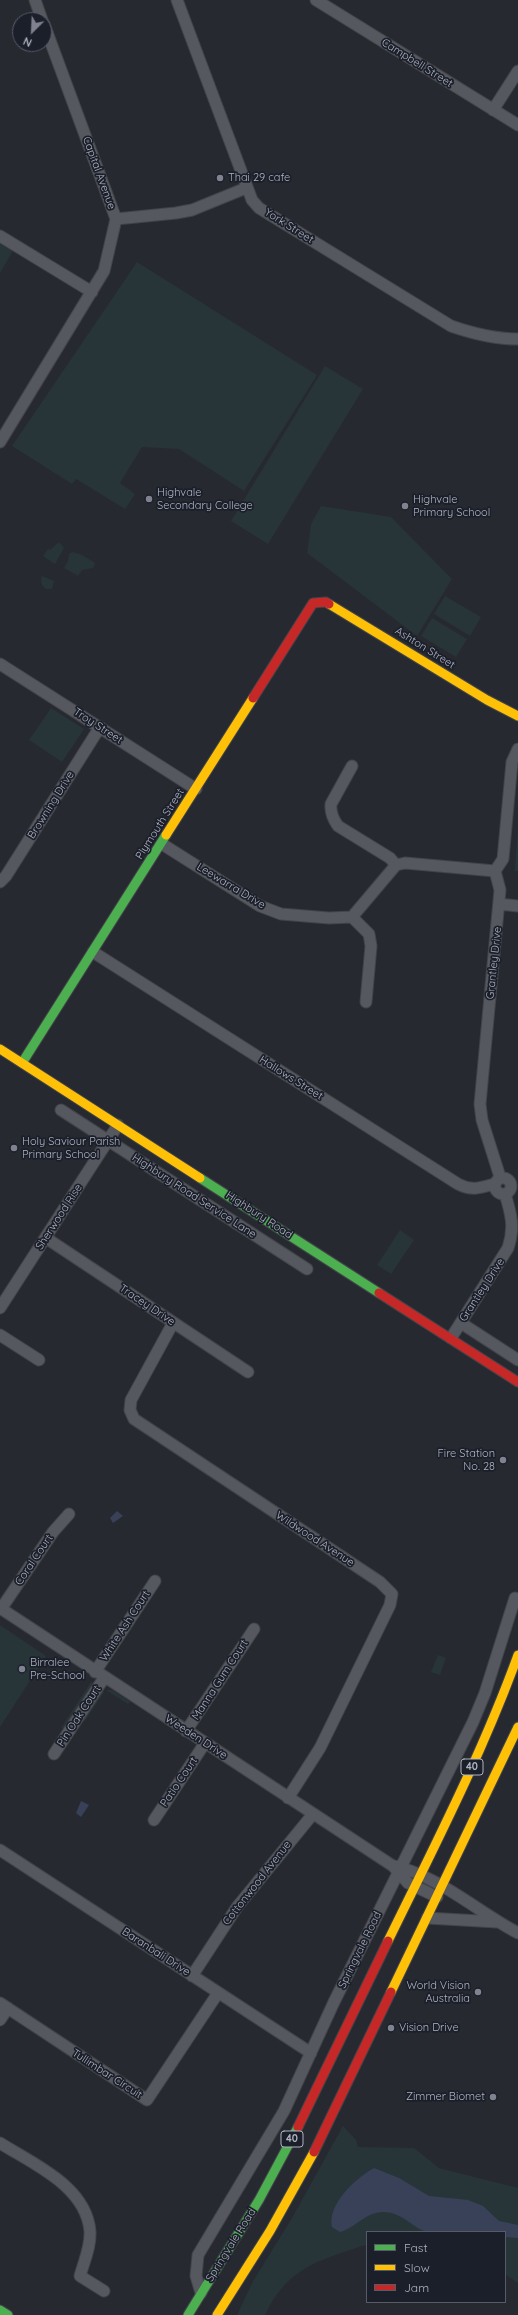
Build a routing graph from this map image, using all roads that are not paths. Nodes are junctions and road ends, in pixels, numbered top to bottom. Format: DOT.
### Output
graph roads {
  1 [pos="35,0"];
  2 [pos="177,0"];
  3 [pos="316,0"];
  4 [pos="39,12"];
  5 [pos="52,46"];
  6 [pos="518,71"];
  7 [pos="493,110"];
  8 [pos="518,125"];
  9 [pos="246,188"];
  10 [pos="116,218"];
  11 [pos="0,236"];
  12 [pos="92,292"];
  13 [pos="518,339"];
  14 [pos="0,442"];
  15 [pos="319,601"];
  16 [pos="1,667"];
  17 [pos="518,716"];
  18 [pos="100,727"];
  19 [pos="518,749"];
  20 [pos="352,766"];
  21 [pos="196,788"];
  22 [pos="162,844"];
  23 [pos="396,865"];
  24 [pos="495,871"];
  25 [pos="0,882"];
  26 [pos="499,904"];
  27 [pos="518,906"];
  28 [pos="352,917"];
  29 [pos="93,952"];
  30 [pos="366,1002"];
  31 [pos="0,1049"];
  32 [pos="22,1063"];
  33 [pos="61,1110"];
  34 [pos="118,1125"];
  35 [pos="108,1140"];
  36 [pos="497,1181"];
  37 [pos="511,1188"];
  38 [pos="46,1238"];
  39 [pos="307,1269"];
  40 [pos="0,1308"];
  41 [pos="461,1322"];
  42 [pos="173,1323"];
  43 [pos="0,1335"];
  44 [pos="451,1338"];
  45 [pos="39,1360"];
  46 [pos="518,1360"];
  47 [pos="248,1372"];
  48 [pos="518,1382"];
  49 [pos="69,1514"];
  50 [pos="155,1581"];
  51 [pos="515,1598"];
  52 [pos="1,1609"];
  53 [pos="254,1629"];
  54 [pos="518,1656"];
  55 [pos="100,1675"];
  56 [pos="518,1727"];
  57 [pos="186,1731"];
  58 [pos="205,1743"];
  59 [pos="54,1754"];
  60 [pos="288,1798"];
  61 [pos="312,1814"];
  62 [pos="154,1820"];
  63 [pos="0,1850"];
  64 [pos="397,1868"];
  65 [pos="420,1876"];
  66 [pos="414,1886"];
  67 [pos="440,1892"];
  68 [pos="427,1918"];
  69 [pos="497,1922"];
  70 [pos="518,1933"];
  71 [pos="192,1976"];
  72 [pos="218,1993"];
  73 [pos="4,2006"];
  74 [pos="0,2020"];
  75 [pos="311,2053"];
  76 [pos="0,2143"];
  77 [pos="291,2195"];
  78 [pos="266,2202"];
  79 [pos="104,2291"];
  80 [pos="202,2293"];
  81 [pos="0,2310"];
  82 [pos="8,2315"];
  83 [pos="188,2315"];
  84 [pos="217,2315"];
  1 -- 4 [label="street"];
  2 -- 9 [label="street, York Street"];
  3 -- 7 [label="street, Campbell Street"];
  5 -- 10 [label="street, Capital Avenue"];
  6 -- 7 [label="street"];
  7 -- 8 [label="street, Campbell Street"];
  9 -- 10 [label="street"];
  9 -- 13 [label="street, York Street"];
  10 -- 12 [label="street, Capital Avenue"];
  11 -- 12 [label="street"];
  12 -- 14 [label="street, Capital Avenue"];
  15 -- 17 [label="main road, Ashton Street"];
  15 -- 21 [label="main road, Plymouth Street"];
  16 -- 18 [label="street, Troy Street"];
  18 -- 21 [label="street, Troy Street"];
  18 -- 25 [label="street, Browning Drive"];
  19 -- 24 [label="street"];
  20 -- 23 [label="street"];
  21 -- 22 [label="main road, Plymouth Street"];
  22 -- 28 [label="street, Leewarra Drive"];
  22 -- 29 [label="main road, Plymouth Street"];
  23 -- 24 [label="street"];
  23 -- 28 [label="street"];
  24 -- 26 [label="street, Grantley Drive"];
  26 -- 27 [label="street"];
  26 -- 36 [label="street, Grantley Drive"];
  28 -- 30 [label="street"];
  29 -- 32 [label="main road, Plymouth Street"];
  29 -- 36 [label="street, Hallows Street"];
  31 -- 32 [label="main road, Highbury Road"];
  32 -- 34 [label="main road, Highbury Road"];
  33 -- 35 [label="street, Highbury Road Service Lane"];
  34 -- 35 [label="street, Sherwood Rise"];
  34 -- 44 [label="main road, Highbury Road"];
  35 -- 38 [label="street, Sherwood Rise"];
  35 -- 39 [label="street, Highbury Road Service Lane"];
  36 -- 37 [label="street"];
  37 -- 41 [label="street, Grantley Drive"];
  38 -- 40 [label="street, Sherwood Rise"];
  38 -- 42 [label="street, Tracey Drive"];
  41 -- 44 [label="street, Grantley Drive"];
  41 -- 46 [label="street"];
  42 -- 47 [label="street, Tracey Drive"];
  42 -- 60 [label="street, Wildwood Avenue"];
  43 -- 45 [label="street"];
  44 -- 48 [label="main road, Highbury Road"];
  49 -- 52 [label="street, Coral Court"];
  50 -- 55 [label="street, White Ash Court"];
  51 -- 64 [label="street, Springvale Road"];
  52 -- 55 [label="street, Weeden Drive"];
  53 -- 57 [label="street, Manna Gum Court"];
  54 -- 65 [label="main road, Springvale Road / 40"];
  55 -- 57 [label="street, Weeden Drive"];
  55 -- 59 [label="street, Pin Oak Court"];
  56 -- 67 [label="main road, 40"];
  57 -- 58 [label="street, Weeden Drive"];
  58 -- 60 [label="street, Weeden Drive"];
  58 -- 62 [label="street, Patio Court"];
  60 -- 61 [label="street, Weeden Drive"];
  61 -- 64 [label="street, Weeden Drive"];
  61 -- 71 [label="street, Cottonwood Avenue"];
  63 -- 71 [label="street, Baranbali Drive"];
  64 -- 65 [label="street, Weeden Drive"];
  64 -- 66 [label="street, Weeden Drive"];
  64 -- 75 [label="street, Springvale Road"];
  65 -- 66 [label="main road, Springvale Road / 40"];
  65 -- 67 [label="street, Weeden Drive"];
  66 -- 67 [label="street, Weeden Drive"];
  66 -- 78 [label="main road, Springvale Road / 40"];
  67 -- 68 [label="main road, 40"];
  67 -- 69 [label="street"];
  68 -- 69 [label="street"];
  68 -- 77 [label="main road, 40"];
  69 -- 70 [label="street"];
  71 -- 72 [label="street, Baranbali Drive"];
  72 -- 73 [label="street, Tullimbar Circuit"];
  72 -- 75 [label="street, Baranbali Drive"];
  73 -- 74 [label="street"];
  75 -- 80 [label="street, Springvale Road"];
  76 -- 79 [label="street"];
  77 -- 78 [label="main road"];
  77 -- 84 [label="main road, 40"];
  78 -- 80 [label="main road, Springvale Road / 40"];
  80 -- 83 [label="main road, Springvale Road / 40"];
  81 -- 82 [label="main road"];
}
